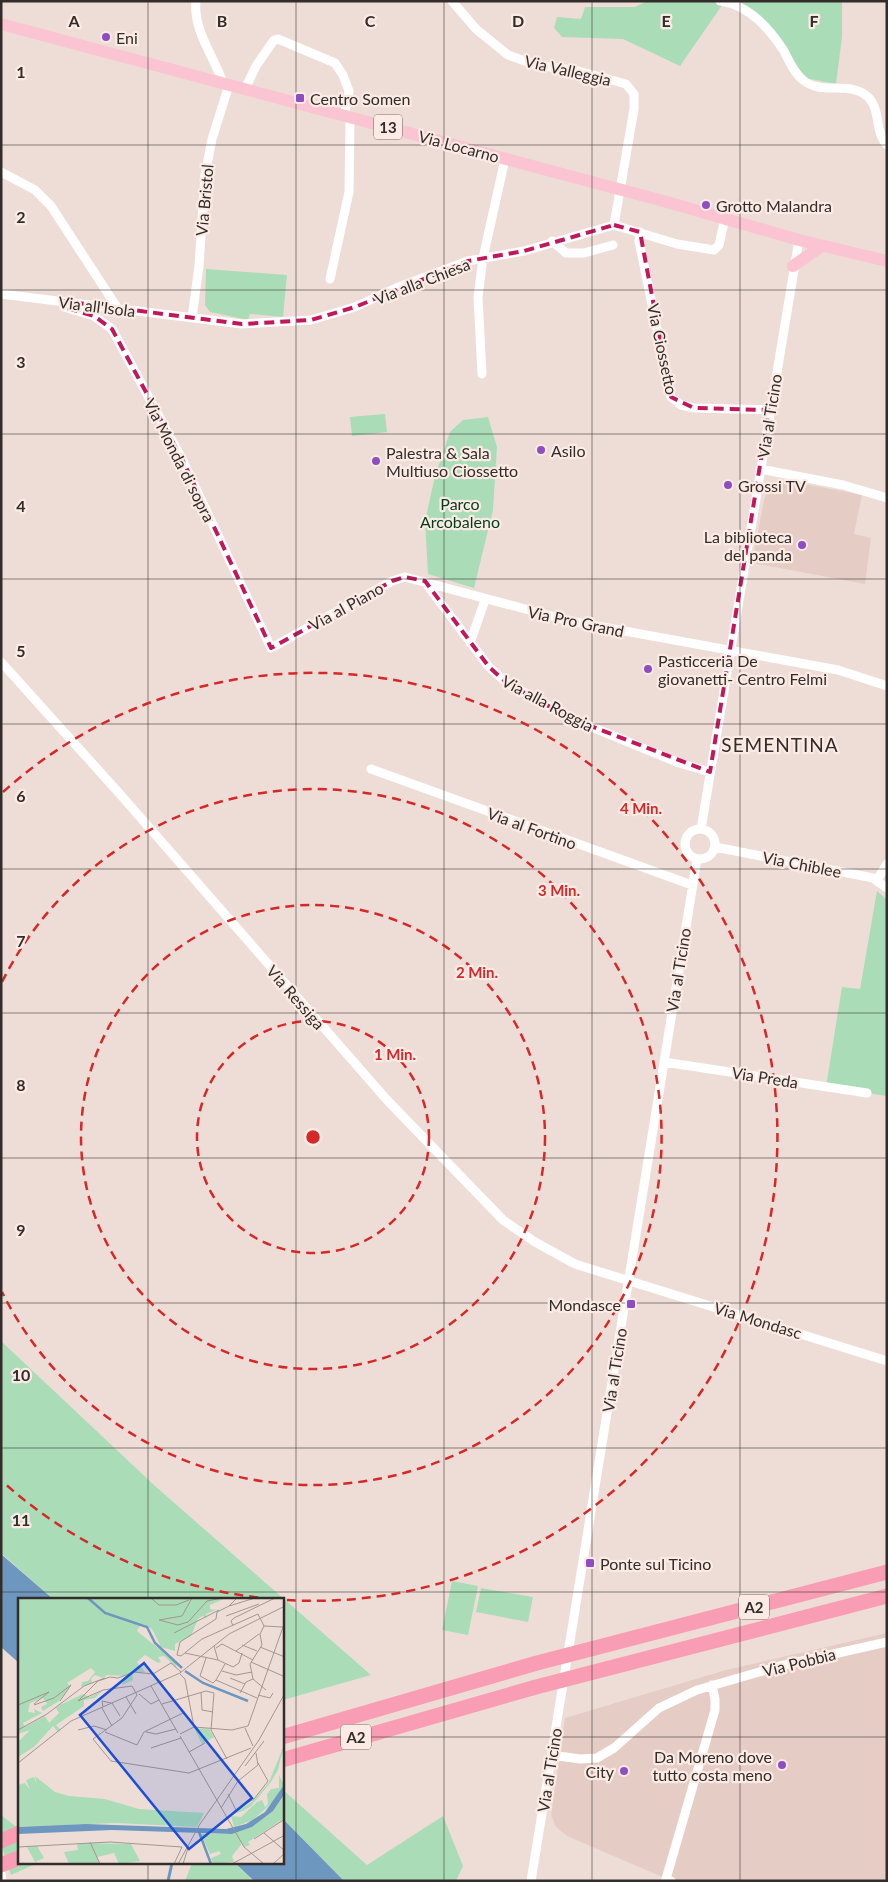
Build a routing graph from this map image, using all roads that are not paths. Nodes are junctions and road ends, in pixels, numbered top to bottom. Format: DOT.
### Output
graph roads {
  1 [pos="196,1"];
  2 [pos="452,1"];
  3 [pos="720,1"];
  4 [pos="1,24"];
  5 [pos="226,84"];
  6 [pos="245,89"];
  7 [pos="347,117"];
  8 [pos="887,145"];
  9 [pos="506,159"];
  10 [pos="1,172"];
  11 [pos="619,190"];
  12 [pos="725,218"];
  13 [pos="614,225"];
  14 [pos="640,232"];
  15 [pos="798,240"];
  16 [pos="552,241"];
  17 [pos="613,245"];
  18 [pos="822,246"];
  19 [pos="483,258"];
  20 [pos="887,261"];
  21 [pos="793,266"];
  22 [pos="330,279"];
  23 [pos="1,294"];
  24 [pos="62,302"];
  25 [pos="118,309"];
  26 [pos="192,318"];
  27 [pos="482,374"];
  28 [pos="769,410"];
  29 [pos="760,469"];
  30 [pos="887,498"];
  31 [pos="425,582"];
  32 [pos="485,600"];
  33 [pos="470,643"];
  34 [pos="271,648"];
  35 [pos="730,649"];
  36 [pos="1,662"];
  37 [pos="887,686"];
  38 [pos="372,769"];
  39 [pos="710,772"];
  40 [pos="701,829"];
  41 [pos="715,847"];
  42 [pos="697,859"];
  43 [pos="887,864"];
  44 [pos="877,880"];
  45 [pos="692,886"];
  46 [pos="887,888"];
  47 [pos="664,1062"];
  48 [pos="867,1093"];
  49 [pos="629,1280"];
  50 [pos="887,1360"];
  51 [pos="887,1572"];
  52 [pos="882,1597"];
  53 [pos="887,1642"];
  54 [pos="712,1685"];
  55 [pos="284,1736"];
  56 [pos="552,1755"];
  57 [pos="284,1759"];
  58 [pos="18,1833"];
  59 [pos="1,1841"];
  60 [pos="18,1858"];
  61 [pos="1,1865"];
  62 [pos="1,1874"];
  63 [pos="669,1880"];
  64 [pos="2,1881"];
  65 [pos="531,1881"];
  1 -- 5 [label="street"];
  2 -- 11 [label="street, Via Valleggia"];
  3 -- 8 [label="street"];
  4 -- 5 [label="main road, Via Locarno / 13"];
  5 -- 6 [label="main road, Via Locarno / 13"];
  5 -- 26 [label="street, Via Bristol"];
  6 -- 7 [label="main road, Via Locarno / 13"];
  6 -- 7 [label="street"];
  7 -- 9 [label="main road, Via Locarno / 13"];
  7 -- 22 [label="street"];
  9 -- 11 [label="main road, Via Locarno / 13"];
  9 -- 19 [label="street"];
  10 -- 25 [label="street"];
  11 -- 12 [label="main road, Via Locarno / 13"];
  11 -- 13 [label="street"];
  12 -- 14 [label="street"];
  12 -- 15 [label="main road, Via Locarno / 13"];
  13 -- 14 [label="street"];
  13 -- 16 [label="street, Via alla Chiesa"];
  14 -- 28 [label="street, Via Ciossetto"];
  15 -- 18 [label="main road, Via Locarno / 13"];
  15 -- 21 [label="street, Via al Ticino"];
  16 -- 17 [label="street"];
  16 -- 19 [label="street, Via alla Chiesa"];
  18 -- 20 [label="main road, Via Locarno / 13"];
  18 -- 21 [label="main road"];
  19 -- 26 [label="street, Via alla Chiesa"];
  19 -- 27 [label="street"];
  21 -- 28 [label="street, Via al Ticino"];
  23 -- 24 [label="street, Via all'Isola"];
  24 -- 25 [label="street, Via all'Isola"];
  24 -- 34 [label="street, Via Monda di sopra"];
  25 -- 26 [label="street, Via all'Isola"];
  28 -- 29 [label="street, Via al Ticino"];
  29 -- 30 [label="street"];
  29 -- 35 [label="street, Via al Ticino"];
  31 -- 32 [label="street, Via Pro Grand"];
  31 -- 33 [label="street, Via alla Roggia"];
  31 -- 34 [label="street, Via al Piano"];
  32 -- 33 [label="street"];
  32 -- 35 [label="street, Via Pro Grand"];
  33 -- 39 [label="street, Via alla Roggia"];
  35 -- 37 [label="street, Via Pro Grand"];
  35 -- 39 [label="street, Via al Ticino"];
  36 -- 49 [label="street, Via Ressiga"];
  38 -- 45 [label="street, Via al Fortino"];
  39 -- 40 [label="street, Via al Ticino"];
  40 -- 41 [label="street"];
  40 -- 42 [label="street"];
  41 -- 42 [label="street"];
  41 -- 44 [label="street, Via Chiblee"];
  42 -- 45 [label="street, Via al Ticino"];
  43 -- 44 [label="street"];
  44 -- 46 [label="street, Via Chiblee"];
  45 -- 47 [label="street, Via al Ticino"];
  47 -- 48 [label="street, Via Preda"];
  47 -- 49 [label="street, Via al Ticino"];
  49 -- 50 [label="street, Via Mondasc"];
  49 -- 56 [label="street, Via al Ticino"];
  51 -- 55 [label="highway, A2"];
  52 -- 57 [label="highway, A2"];
  53 -- 54 [label="street, Via Pobbia"];
  54 -- 56 [label="street, Via Pobbia"];
  54 -- 63 [label="street"];
  56 -- 65 [label="street, Via al Ticino"];
  58 -- 59 [label="highway"];
  60 -- 61 [label="highway"];
  62 -- 64 [label="street"];
}
